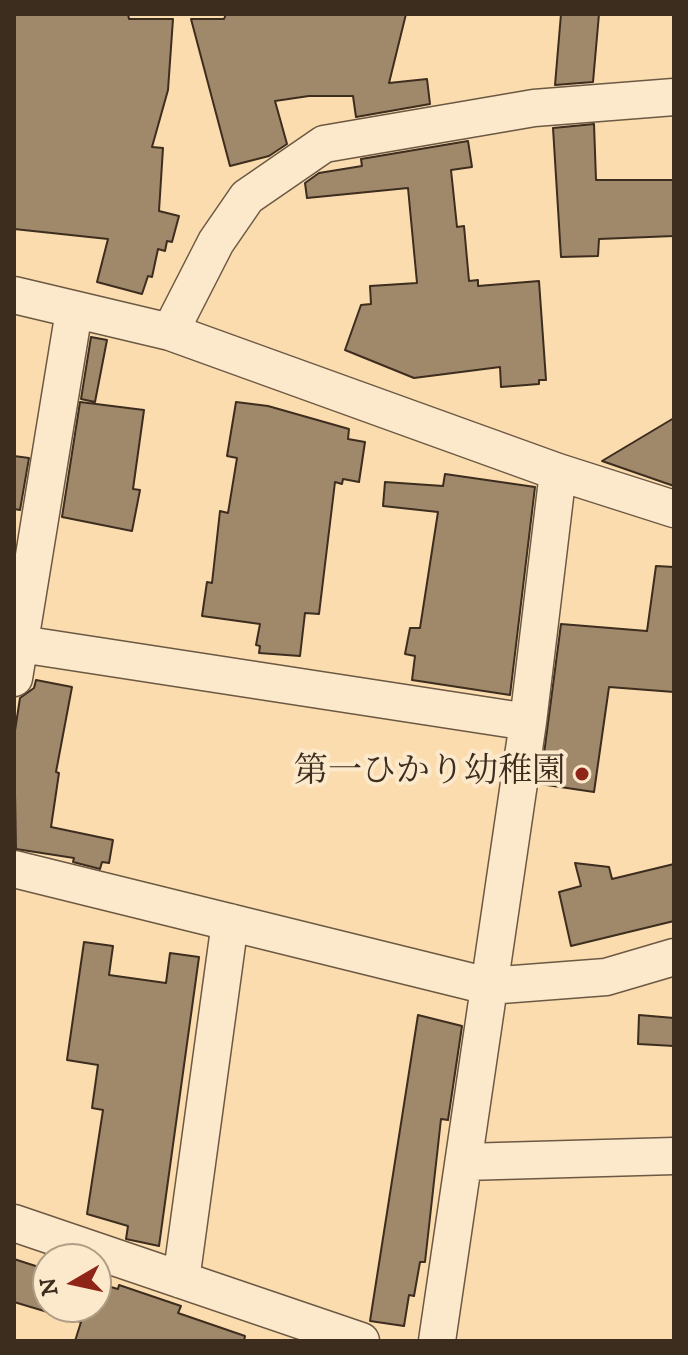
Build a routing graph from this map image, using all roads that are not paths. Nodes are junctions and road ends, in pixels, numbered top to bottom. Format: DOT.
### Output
graph roads {
  1 [pos="674,97"];
  2 [pos="14,295"];
  3 [pos="74,311"];
  4 [pos="170,332"];
  5 [pos="558,472"];
  6 [pos="674,509"];
  7 [pos="16,655"];
  8 [pos="528,722"];
  9 [pos="14,869"];
  10 [pos="230,922"];
  11 [pos="674,957"];
  12 [pos="488,986"];
  13 [pos="674,1156"];
  14 [pos="464,1162"];
  15 [pos="14,1223"];
  16 [pos="181,1280"];
  17 [pos="361,1341"];
  18 [pos="437,1341"];
  1 -- 4 [label="street"];
  2 -- 3 [label="street"];
  3 -- 4 [label="street"];
  3 -- 7 [label="street"];
  4 -- 5 [label="street"];
  5 -- 6 [label="street"];
  5 -- 8 [label="street"];
  7 -- 8 [label="street"];
  8 -- 12 [label="street"];
  9 -- 10 [label="street"];
  10 -- 12 [label="street"];
  10 -- 16 [label="street"];
  11 -- 12 [label="street"];
  12 -- 14 [label="street"];
  13 -- 14 [label="street"];
  14 -- 18 [label="street"];
  15 -- 16 [label="street"];
  16 -- 17 [label="street"];
}
